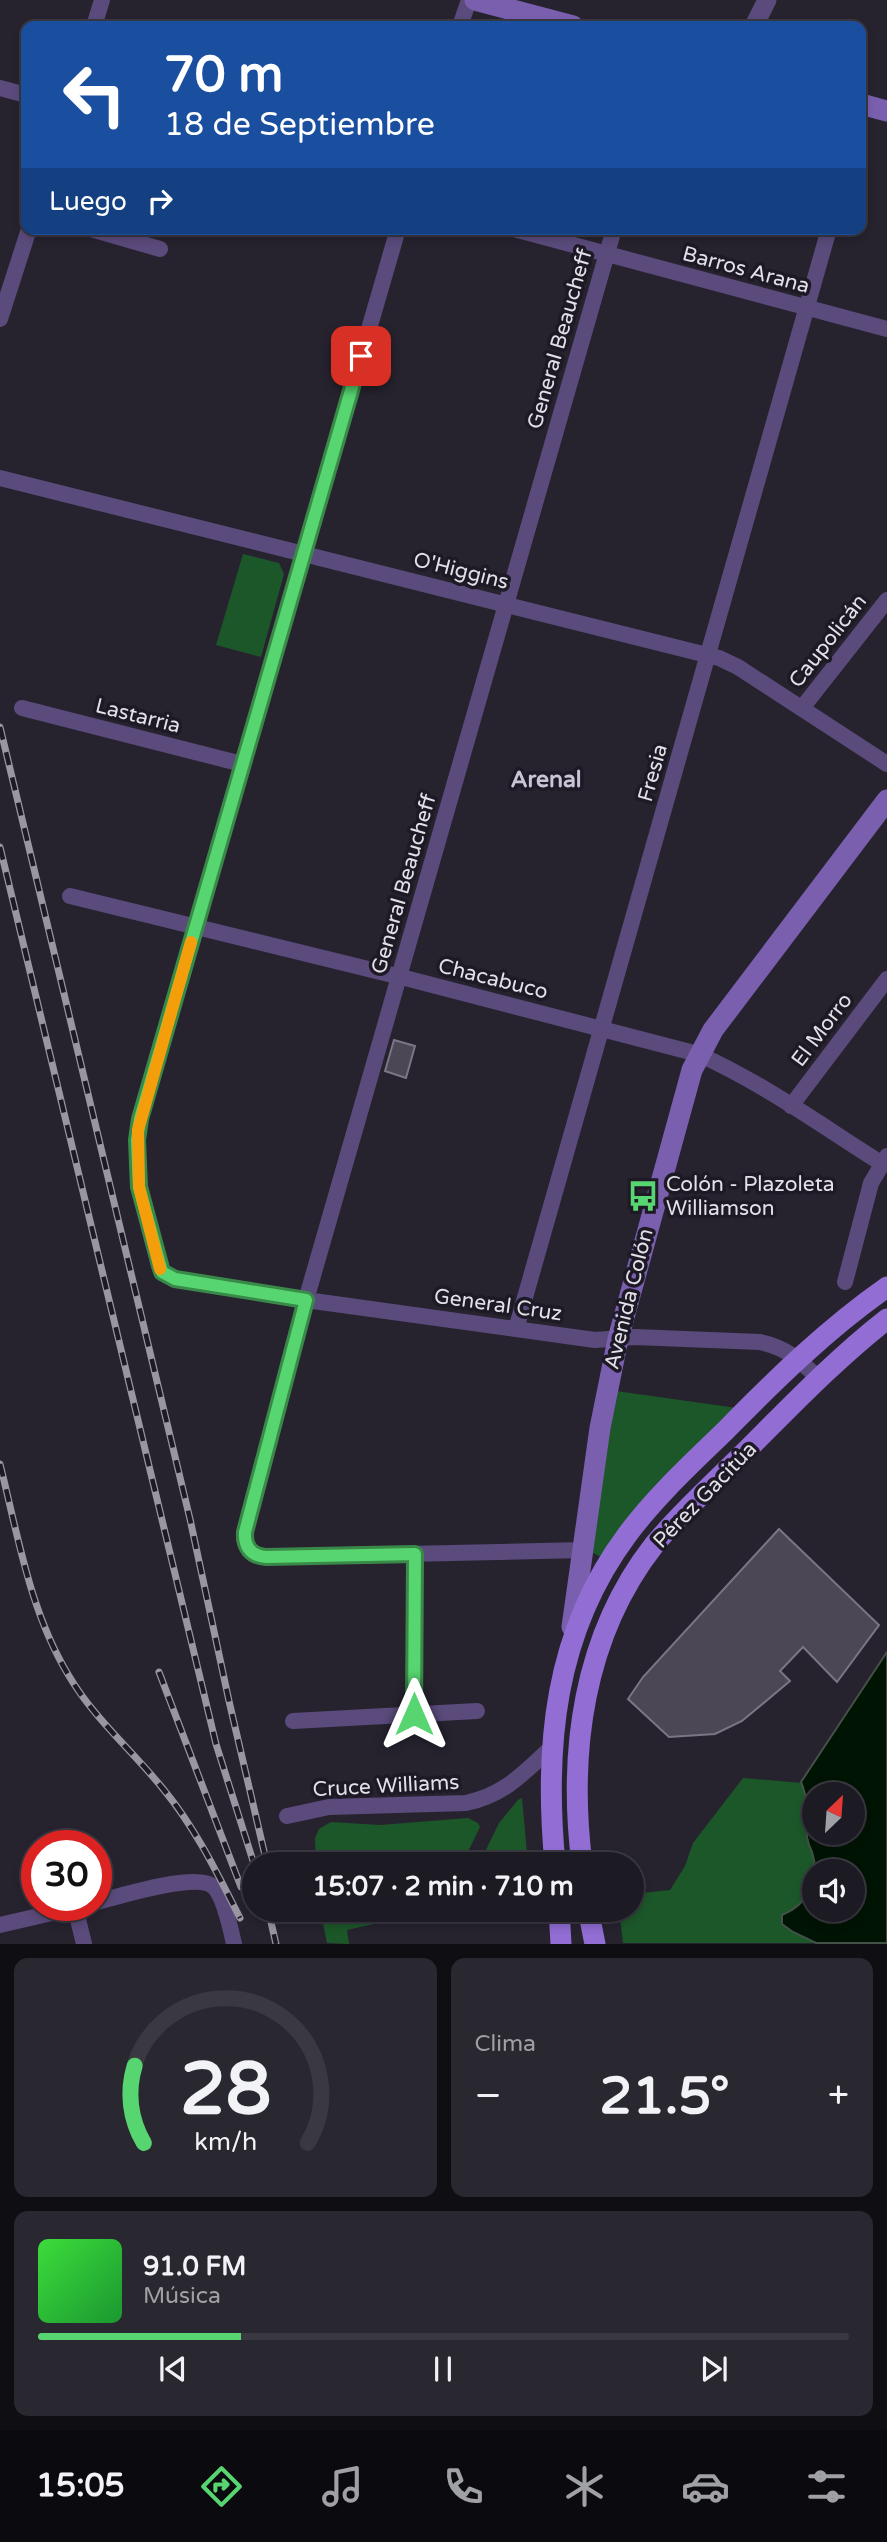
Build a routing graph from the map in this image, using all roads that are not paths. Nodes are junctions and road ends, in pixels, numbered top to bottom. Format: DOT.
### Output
graph roads {
  1 [pos="102,0"];
  2 [pos="469,0"];
  3 [pos="475,0"];
  4 [pos="767,0"];
  5 [pos="96,21"];
  6 [pos="462,21"];
  7 [pos="554,21"];
  8 [pos="756,21"];
  9 [pos="0,88"];
  10 [pos="21,94"];
  11 [pos="866,109"];
  12 [pos="887,111"];
  13 [pos="27,235"];
  14 [pos="112,235"];
  15 [pos="396,235"];
  16 [pos="535,235"];
  17 [pos="612,235"];
  18 [pos="828,235"];
  19 [pos="160,249"];
  20 [pos="606,255"];
  21 [pos="807,307"];
  22 [pos="1,313"];
  23 [pos="887,329"];
  24 [pos="0,478"];
  25 [pos="303,553"];
  26 [pos="887,600"];
  27 [pos="506,604"];
  28 [pos="709,655"];
  29 [pos="22,708"];
  30 [pos="802,708"];
  31 [pos="242,764"];
  32 [pos="887,764"];
  33 [pos="887,800"];
  34 [pos="70,896"];
  35 [pos="195,926"];
  36 [pos="399,977"];
  37 [pos="887,979"];
  38 [pos="602,1028"];
  39 [pos="698,1054"];
  40 [pos="792,1107"];
  41 [pos="884,1159"];
  42 [pos="845,1282"];
  43 [pos="887,1287"];
  44 [pos="306,1300"];
  45 [pos="887,1319"];
  46 [pos="516,1329"];
  47 [pos="618,1339"];
  48 [pos="799,1358"];
  49 [pos="819,1379"];
  50 [pos="584,1550"];
  51 [pos="415,1554"];
  52 [pos="567,1657"];
  53 [pos="477,1711"];
  54 [pos="414,1714"];
  55 [pos="293,1721"];
  56 [pos="551,1748"];
  57 [pos="523,1775"];
  58 [pos="550,1781"];
  59 [pos="287,1816"];
  60 [pos="554,1852"];
  61 [pos="581,1852"];
  62 [pos="112,1898"];
  63 [pos="21,1920"];
  64 [pos="81,1921"];
  65 [pos="560,1922"];
  66 [pos="591,1922"];
  67 [pos="0,1925"];
  68 [pos="84,1944"];
  69 [pos="234,1944"];
  70 [pos="561,1944"];
  71 [pos="595,1944"];
  1 -- 5 [label="street"];
  2 -- 6 [label="street"];
  3 -- 7 [label="main road"];
  4 -- 8 [label="street"];
  9 -- 10 [label="street"];
  11 -- 12 [label="main road"];
  13 -- 22 [label="street"];
  14 -- 19 [label="street"];
  15 -- 25 [label="street"];
  16 -- 20 [label="street, Barros Arana"];
  17 -- 20 [label="street, General Beaucheff"];
  18 -- 21 [label="street, Fresia"];
  20 -- 21 [label="street, Barros Arana"];
  20 -- 27 [label="street, General Beaucheff"];
  21 -- 23 [label="street, Barros Arana"];
  21 -- 28 [label="street, Fresia"];
  24 -- 25 [label="street, O'Higgins"];
  25 -- 27 [label="street, O'Higgins"];
  25 -- 31 [label="street"];
  26 -- 30 [label="street, Caupolicán"];
  27 -- 28 [label="street, O'Higgins"];
  27 -- 36 [label="street, General Beaucheff"];
  28 -- 30 [label="street, O'Higgins"];
  28 -- 38 [label="street, Fresia"];
  29 -- 31 [label="street, Lastarria"];
  30 -- 32 [label="street, O'Higgins"];
  31 -- 35 [label="street"];
  33 -- 39 [label="main road, Avenida Colón"];
  34 -- 35 [label="street, Chacabuco"];
  35 -- 36 [label="street, Chacabuco"];
  35 -- 44 [label="street, General Cruz"];
  36 -- 38 [label="street, Chacabuco"];
  36 -- 44 [label="street, General Beaucheff"];
  37 -- 40 [label="street, El Morro"];
  38 -- 39 [label="street, Chacabuco"];
  38 -- 46 [label="street, Fresia"];
  39 -- 40 [label="street, Chacabuco"];
  39 -- 47 [label="main road, Avenida Colón"];
  40 -- 41 [label="street, Chacabuco"];
  41 -- 42 [label="street"];
  43 -- 48 [label="main road, Pérez Gacitúa"];
  44 -- 46 [label="street, General Cruz"];
  44 -- 51 [label="street, General Beaucheff"];
  45 -- 49 [label="main road, Pérez Gacitúa"];
  46 -- 47 [label="street, General Cruz"];
  47 -- 48 [label="street, General Cruz"];
  47 -- 50 [label="main road, Avenida Colón"];
  48 -- 49 [label="street, General Cruz"];
  48 -- 52 [label="main road, Pérez Gacitúa"];
  49 -- 61 [label="main road, Pérez Gacitúa"];
  50 -- 51 [label="street"];
  50 -- 52 [label="main road, Avenida Colón"];
  51 -- 54 [label="street"];
  52 -- 56 [label="main road, Avenida Colón"];
  53 -- 54 [label="street"];
  54 -- 55 [label="street"];
  56 -- 57 [label="street, Cruce Williams"];
  56 -- 58 [label="main road, Avenida Colón"];
  57 -- 58 [label="street"];
  57 -- 59 [label="street, Cruce Williams"];
  58 -- 60 [label="main road, Avenida Colón"];
  62 -- 69 [label="street"];
  63 -- 67 [label="street"];
  64 -- 68 [label="street"];
  65 -- 70 [label="main road"];
  66 -- 71 [label="main road"];
}
